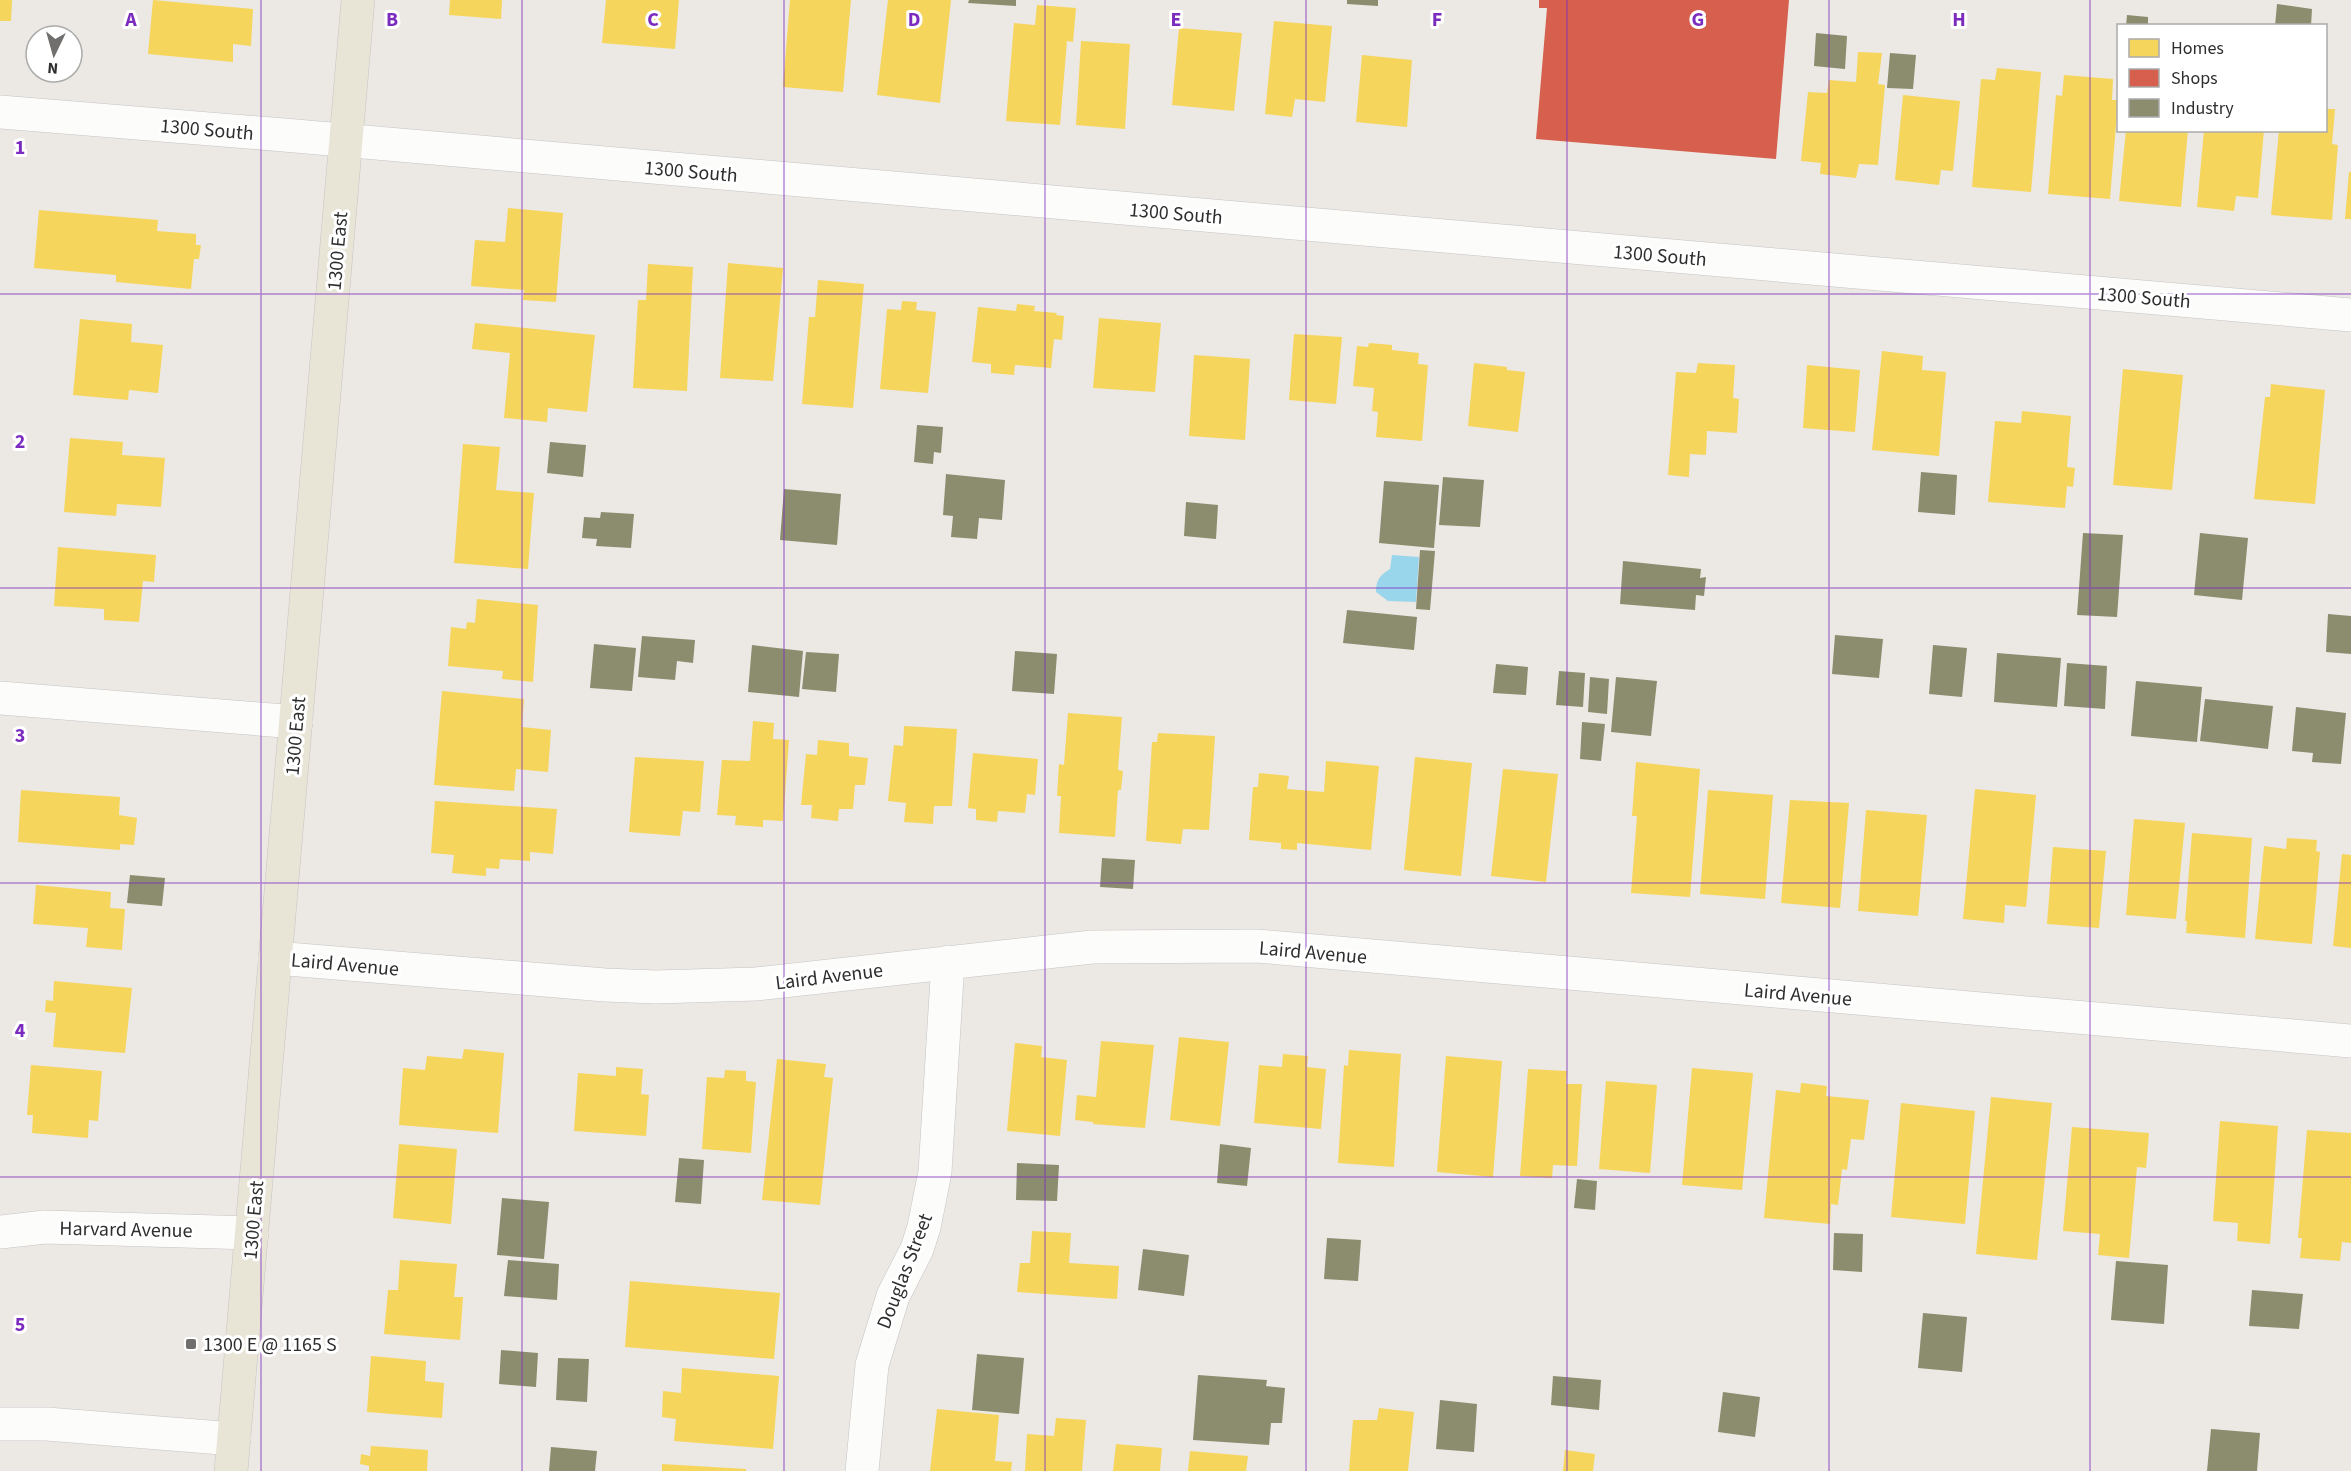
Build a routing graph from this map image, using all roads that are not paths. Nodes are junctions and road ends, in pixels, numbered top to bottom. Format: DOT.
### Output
graph roads {
  1 [pos="358,0"];
  2 [pos="0,112"];
  3 [pos="347,141"];
  4 [pos="2351,315"];
  5 [pos="0,698"];
  6 [pos="296,722"];
  7 [pos="275,958"];
  8 [pos="948,962"];
  9 [pos="2351,1041"];
  10 [pos="0,1232"];
  11 [pos="252,1233"];
  12 [pos="0,1424"];
  13 [pos="234,1439"];
  14 [pos="231,1471"];
  15 [pos="862,1471"];
  1 -- 3 [label="main road, 1300 East"];
  2 -- 3 [label="street, 1300 South"];
  3 -- 4 [label="street, 1300 South"];
  3 -- 6 [label="main road, 1300 East"];
  5 -- 6 [label="street"];
  6 -- 7 [label="main road, 1300 East"];
  7 -- 8 [label="street, Laird Avenue"];
  7 -- 11 [label="main road, 1300 East"];
  8 -- 9 [label="street, Laird Avenue"];
  8 -- 15 [label="street, Douglas Street"];
  10 -- 11 [label="street, Harvard Avenue"];
  11 -- 13 [label="main road, 1300 East"];
  12 -- 13 [label="street"];
  13 -- 14 [label="main road, 1300 East"];
}
